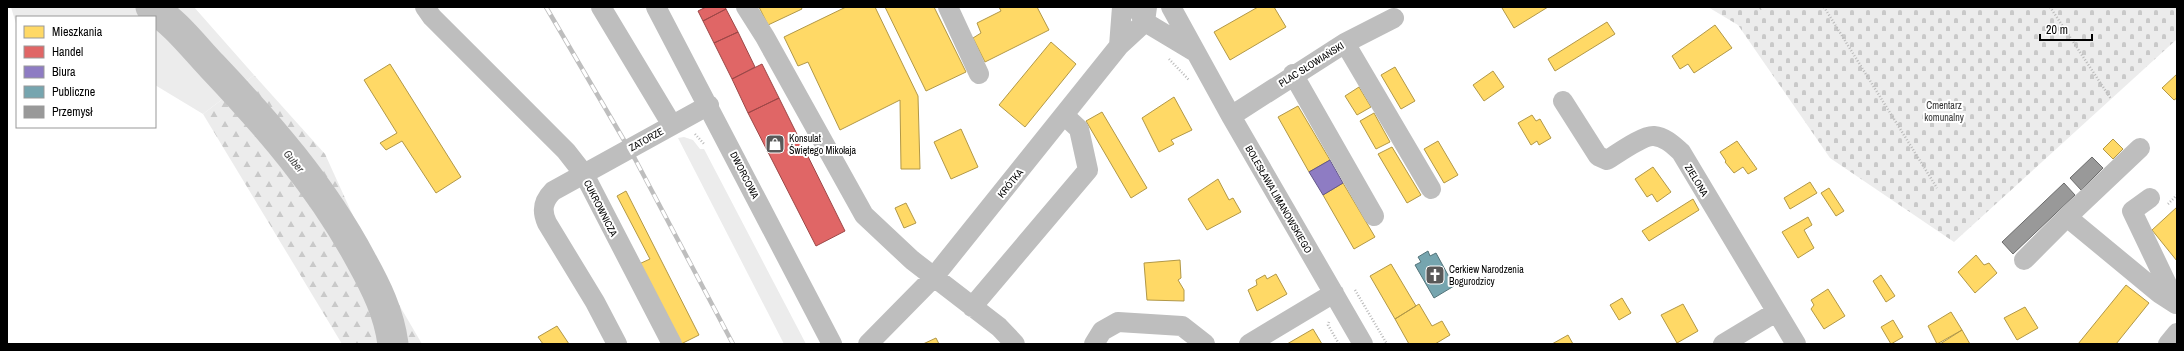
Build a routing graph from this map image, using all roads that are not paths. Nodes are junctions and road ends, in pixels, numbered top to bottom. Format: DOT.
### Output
graph roads {
  1 [pos="424,7"];
  2 [pos="601,7"];
  3 [pos="746,7"];
  4 [pos="948,7"];
  5 [pos="1122,7"];
  6 [pos="661,9"];
  7 [pos="1177,9"];
  8 [pos="1143,12"];
  9 [pos="1400,13"];
  10 [pos="1345,43"];
  11 [pos="1119,46"];
  12 [pos="1196,54"];
  13 [pos="979,74"];
  14 [pos="1293,74"];
  15 [pos="1563,101"];
  16 [pos="709,105"];
  17 [pos="1065,116"];
  18 [pos="1231,116"];
  19 [pos="672,125"];
  20 [pos="2140,148"];
  21 [pos="584,174"];
  22 [pos="1431,189"];
  23 [pos="2150,198"];
  24 [pos="1374,216"];
  25 [pos="2067,216"];
  26 [pos="2024,260"];
  27 [pos="933,278"];
  28 [pos="1330,295"];
  29 [pos="2177,305"];
  30 [pos="972,307"];
  31 [pos="1776,312"];
  32 [pos="2177,333"];
  33 [pos="617,344"];
  34 [pos="672,344"];
  35 [pos="832,344"];
  36 [pos="868,344"];
  37 [pos="1015,344"];
  38 [pos="1094,344"];
  39 [pos="1205,344"];
  40 [pos="1249,344"];
  41 [pos="1363,344"];
  42 [pos="1723,344"];
  43 [pos="1796,344"];
  44 [pos="2168,344"];
  1 -- 21 [label="street"];
  2 -- 19 [label="street"];
  3 -- 27 [label="street"];
  4 -- 13 [label="street"];
  5 -- 11 [label="street"];
  6 -- 16 [label="street, DWORCOWA"];
  7 -- 12 [label="street, BOLESŁAWA LIMANOWSKIEGO"];
  8 -- 11 [label="street, KRÓTKA"];
  8 -- 12 [label="street, BOLESŁAWA LIMANOWSKIEGO"];
  9 -- 10 [label="street, PLAC SŁOWIAŃSKI"];
  10 -- 14 [label="street, PLAC SŁOWIAŃSKI"];
  10 -- 22 [label="street"];
  11 -- 17 [label="street, KRÓTKA"];
  12 -- 18 [label="street, BOLESŁAWA LIMANOWSKIEGO"];
  14 -- 18 [label="street, PLAC SŁOWIAŃSKI"];
  14 -- 24 [label="street"];
  15 -- 31 [label="street, ZIELONA"];
  16 -- 19 [label="street, ZATORZE"];
  16 -- 35 [label="street, DWORCOWA"];
  17 -- 27 [label="street, KRÓTKA"];
  17 -- 30 [label="street"];
  18 -- 28 [label="street, BOLESŁAWA LIMANOWSKIEGO"];
  19 -- 21 [label="street, ZATORZE"];
  20 -- 25 [label="street"];
  21 -- 33 [label="street, CUKROWNICZA"];
  21 -- 34 [label="street, CUKROWNICZA"];
  23 -- 29 [label="street"];
  25 -- 26 [label="street"];
  25 -- 29 [label="street"];
  27 -- 30 [label="street"];
  27 -- 36 [label="street, KRÓTKA"];
  28 -- 40 [label="street"];
  28 -- 41 [label="street, BOLESŁAWA LIMANOWSKIEGO"];
  30 -- 37 [label="street"];
  31 -- 42 [label="street"];
  31 -- 43 [label="street, ZIELONA"];
  32 -- 44 [label="street"];
  38 -- 39 [label="street"];
}
